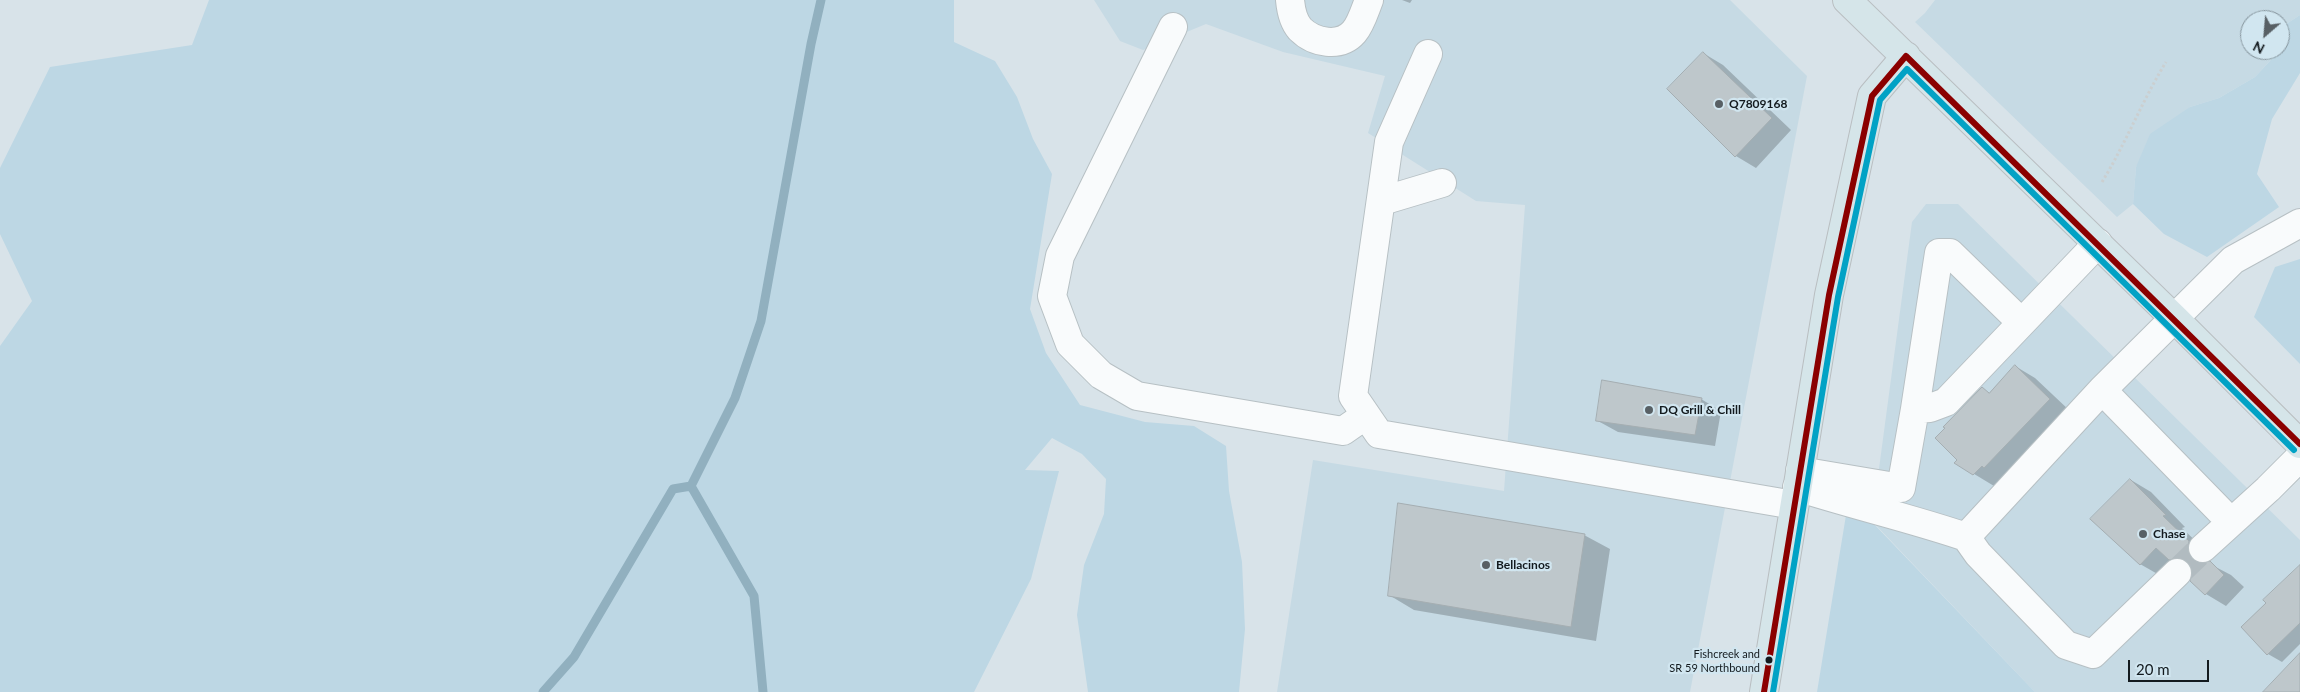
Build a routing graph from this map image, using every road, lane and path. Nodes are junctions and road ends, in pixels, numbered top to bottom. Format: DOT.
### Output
graph roads {
  1 [pos="1290,0"];
  2 [pos="1369,0"];
  3 [pos="1847,0"];
  4 [pos="1173,27"];
  5 [pos="1428,54"];
  6 [pos="1906,56"];
  7 [pos="2166,62"];
  8 [pos="2102,182"];
  9 [pos="1442,183"];
  10 [pos="1382,202"];
  11 [pos="2300,223"];
  12 [pos="2098,243"];
  13 [pos="2175,319"];
  14 [pos="2022,322"];
  15 [pos="2102,390"];
  16 [pos="1915,409"];
  17 [pos="1366,415"];
  18 [pos="2300,444"];
  19 [pos="2300,457"];
  20 [pos="1797,488"];
  21 [pos="2231,522"];
  22 [pos="1966,537"];
  23 [pos="2203,548"];
  24 [pos="2177,573"];
  25 [pos="1764,692"];
  1 -- 2 [label="lane"];
  3 -- 6 [label="main road"];
  4 -- 17 [label="lane"];
  5 -- 10 [label="lane"];
  6 -- 12 [label="main road"];
  6 -- 20 [label="main road"];
  7 -- 8 [label="path"];
  9 -- 10 [label="lane"];
  10 -- 17 [label="lane"];
  11 -- 13 [label="lane"];
  12 -- 13 [label="main road"];
  12 -- 14 [label="lane"];
  13 -- 15 [label="lane"];
  13 -- 18 [label="main road"];
  14 -- 16 [label="lane"];
  14 -- 16 [label="lane"];
  15 -- 21 [label="lane"];
  15 -- 22 [label="lane"];
  16 -- 20 [label="lane"];
  17 -- 20 [label="lane"];
  19 -- 21 [label="lane"];
  20 -- 22 [label="lane"];
  20 -- 25 [label="main road"];
  21 -- 23 [label="lane"];
  22 -- 24 [label="lane"];
}
